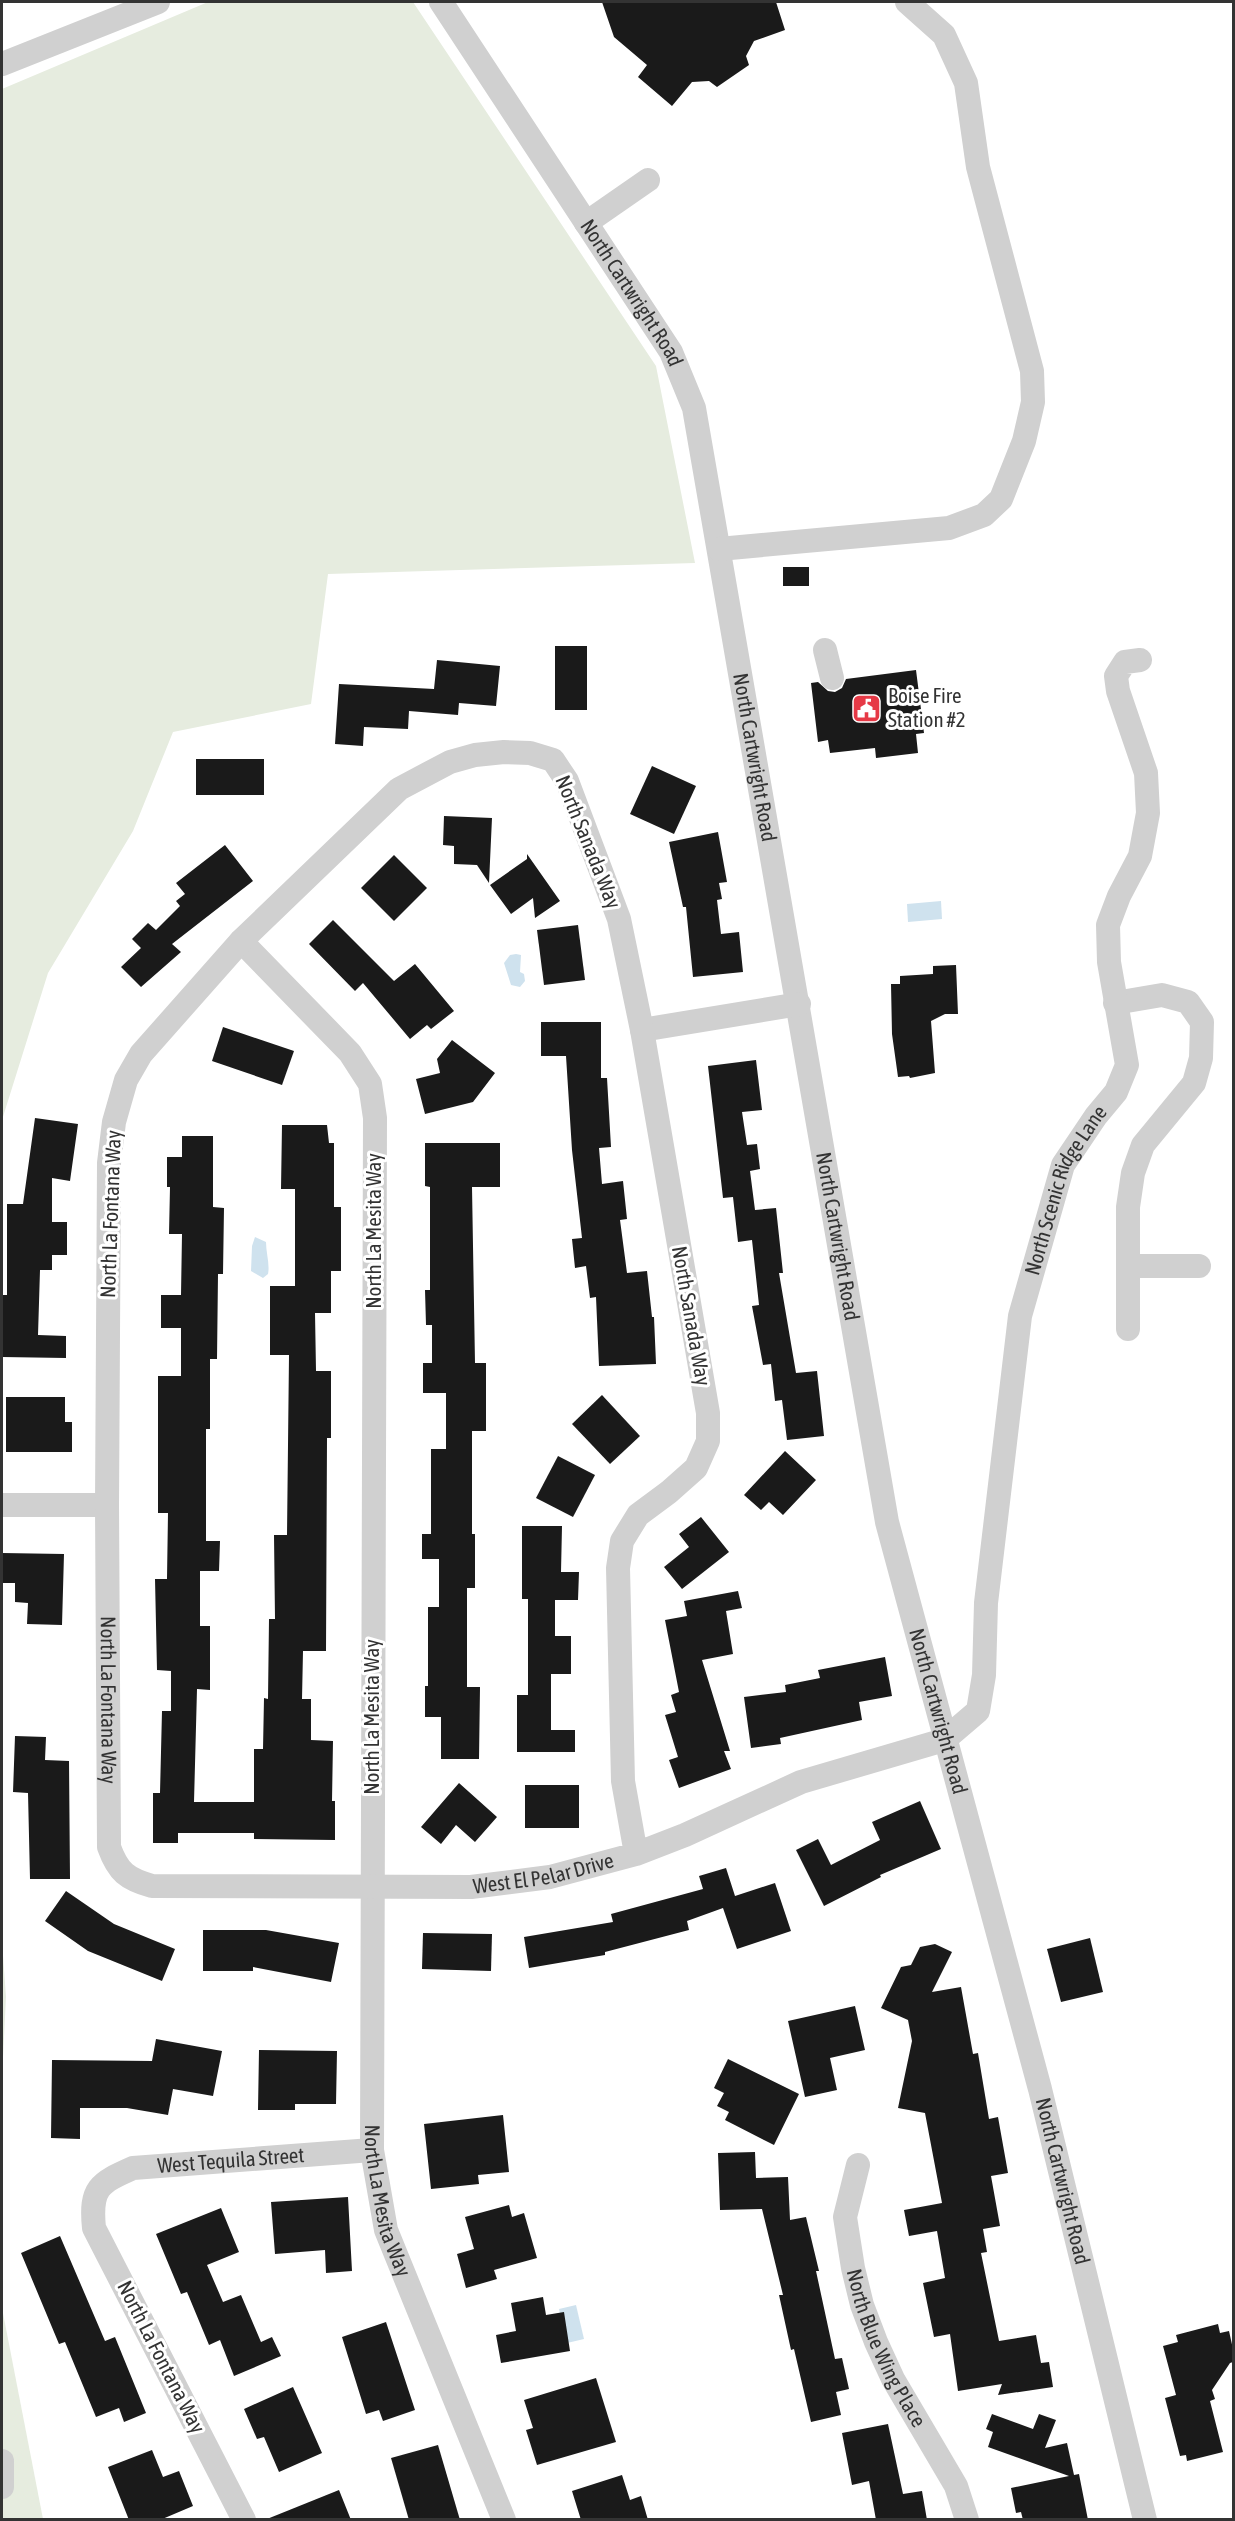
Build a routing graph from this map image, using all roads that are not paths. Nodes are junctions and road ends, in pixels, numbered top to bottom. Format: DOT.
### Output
graph roads {
  1 [pos="158,2"];
  2 [pos="441,2"];
  3 [pos="907,2"];
  4 [pos="2,64"];
  5 [pos="648,180"];
  6 [pos="586,223"];
  7 [pos="719,549"];
  8 [pos="825,650"];
  9 [pos="1140,660"];
  10 [pos="832,678"];
  11 [pos="553,760"];
  12 [pos="241,941"];
  13 [pos="1115,1003"];
  14 [pos="799,1004"];
  15 [pos="642,1030"];
  16 [pos="1128,1266"];
  17 [pos="1199,1266"];
  18 [pos="1128,1329"];
  19 [pos="107,1505"];
  20 [pos="2,1506"];
  21 [pos="944,1740"];
  22 [pos="636,1854"];
  23 [pos="124,1874"];
  24 [pos="371,1888"];
  25 [pos="372,2150"];
  26 [pos="858,2164"];
  27 [pos="96,2191"];
  28 [pos="2,2461"];
  29 [pos="2,2487"];
  30 [pos="244,2520"];
  31 [pos="504,2520"];
  32 [pos="967,2520"];
  33 [pos="1145,2520"];
  1 -- 4 [label="street"];
  2 -- 6 [label="street, North Cartwright Road"];
  3 -- 7 [label="street"];
  5 -- 6 [label="street"];
  6 -- 7 [label="street, North Cartwright Road"];
  7 -- 14 [label="street, North Cartwright Road"];
  8 -- 10 [label="street"];
  9 -- 13 [label="street, North Scenic Ridge Lane"];
  11 -- 12 [label="street, North La Fontana Way"];
  11 -- 15 [label="street, North Sanada Way"];
  12 -- 19 [label="street, North La Fontana Way"];
  12 -- 24 [label="street, North La Mesita Way"];
  13 -- 16 [label="street"];
  13 -- 21 [label="street, North Scenic Ridge Lane"];
  14 -- 15 [label="street"];
  14 -- 21 [label="street, North Cartwright Road"];
  15 -- 22 [label="street, North Sanada Way"];
  16 -- 17 [label="street"];
  16 -- 18 [label="street"];
  19 -- 20 [label="street"];
  19 -- 23 [label="street, North La Fontana Way"];
  21 -- 22 [label="street, West El Pelar Drive"];
  21 -- 33 [label="street, North Cartwright Road"];
  22 -- 24 [label="street, West El Pelar Drive"];
  23 -- 24 [label="street, West El Pelar Drive"];
  24 -- 25 [label="street, North La Mesita Way"];
  25 -- 27 [label="street, West Tequila Street"];
  25 -- 31 [label="street, North La Mesita Way"];
  26 -- 32 [label="street, North Blue Wing Place"];
  27 -- 30 [label="street, North La Fontana Way"];
  28 -- 29 [label="street"];
}
